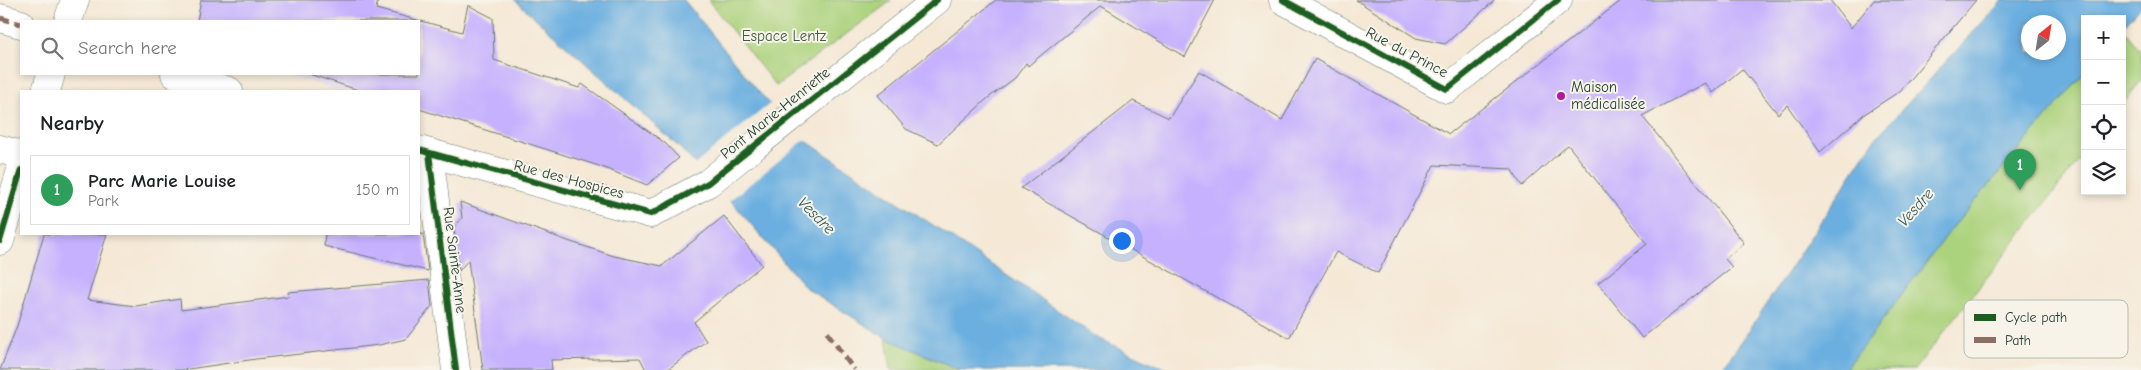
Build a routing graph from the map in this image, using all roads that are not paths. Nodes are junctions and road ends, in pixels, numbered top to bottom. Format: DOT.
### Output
graph roads {
  1 [pos="75,0"];
  2 [pos="937,0"];
  3 [pos="1283,0"];
  4 [pos="1558,0"];
  5 [pos="0,18"];
  6 [pos="68,20"];
  7 [pos="20,24"];
  8 [pos="51,75"];
  9 [pos="178,75"];
  10 [pos="46,90"];
  11 [pos="225,90"];
  12 [pos="0,149"];
  13 [pos="424,152"];
  14 [pos="20,155"];
  15 [pos="20,173"];
  16 [pos="708,183"];
  17 [pos="0,241"];
  18 [pos="454,370"];
  1 -- 6 [label="street"];
  2 -- 16 [label="street, Pont Marie-Henriette"];
  3 -- 4 [label="street, Rue du Prince"];
  5 -- 7 [label="street"];
  8 -- 10 [label="street"];
  9 -- 11 [label="street"];
  12 -- 14 [label="street"];
  13 -- 16 [label="street, Rue des Hospices"];
  13 -- 18 [label="street, Rue Sainte-Anne"];
  15 -- 17 [label="street"];
}
